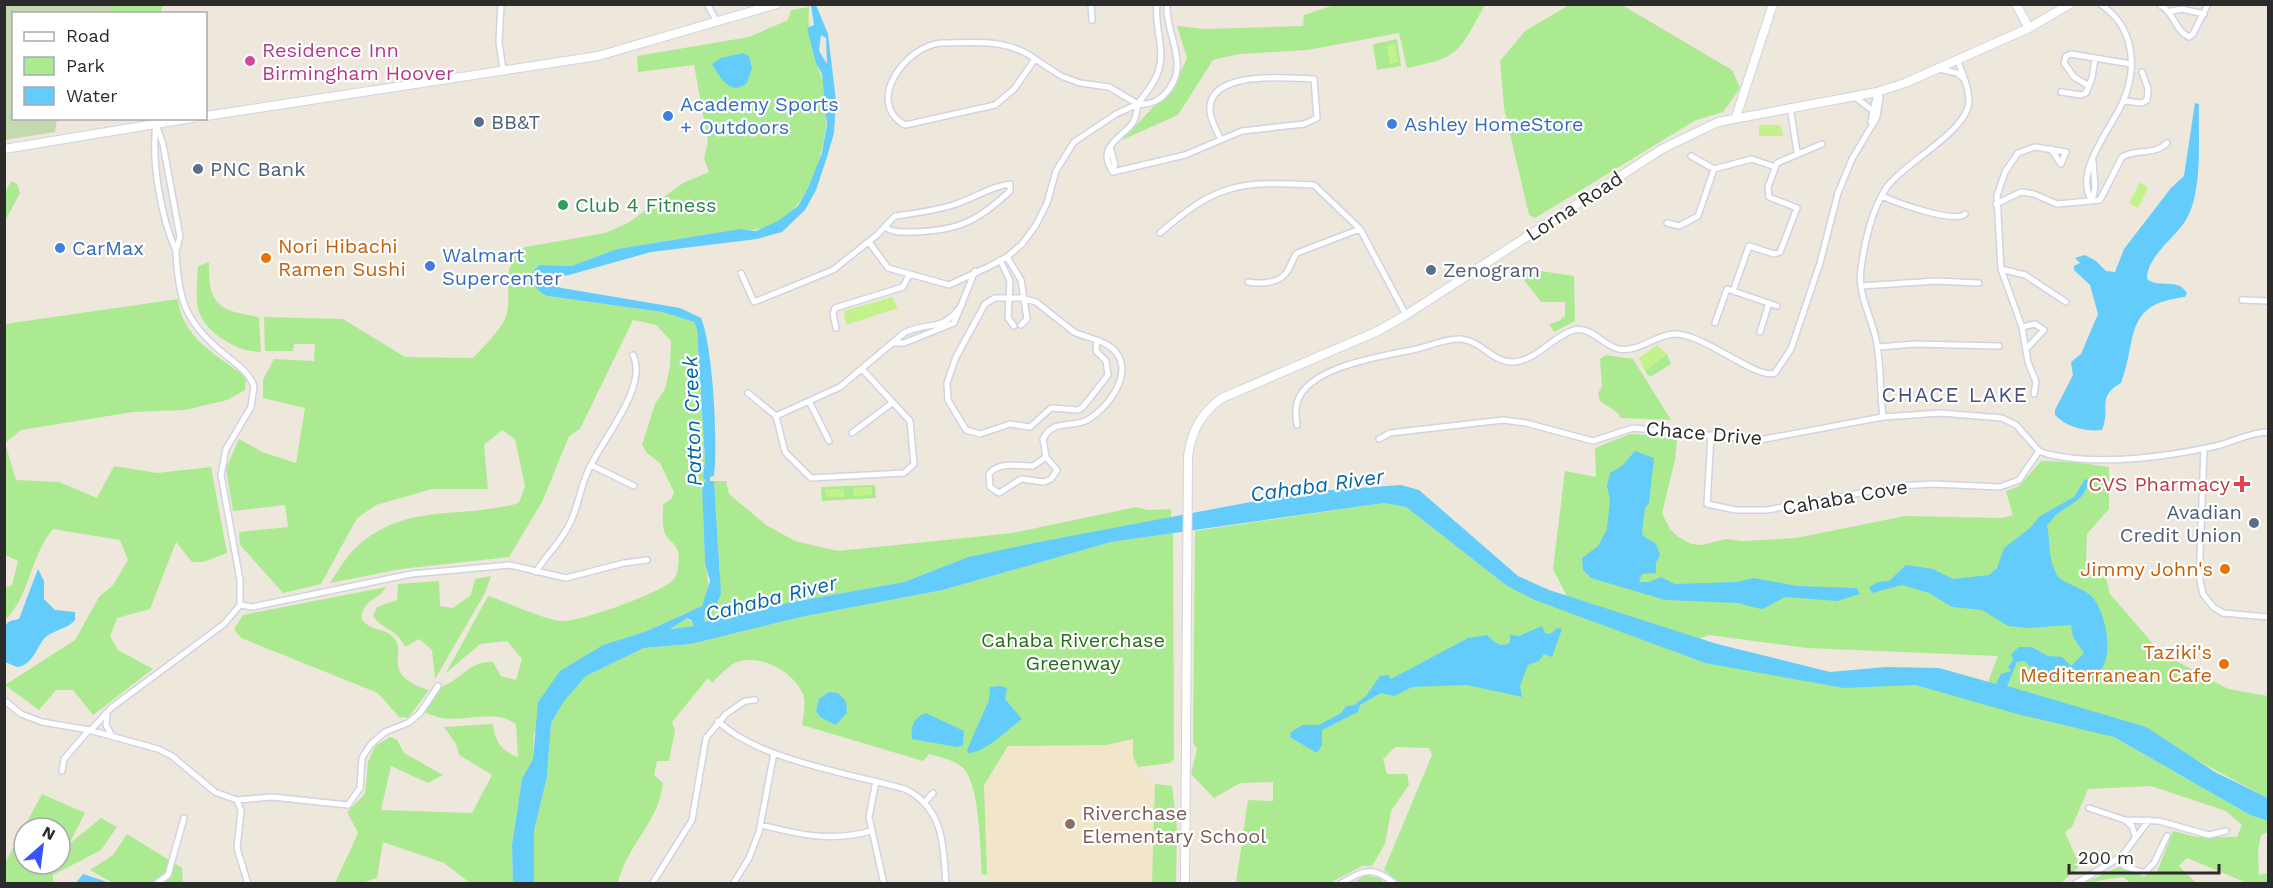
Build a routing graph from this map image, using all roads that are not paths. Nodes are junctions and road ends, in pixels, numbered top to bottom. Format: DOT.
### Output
graph roads {
  1 [pos="501,4"];
  2 [pos="506,4"];
  3 [pos="707,4"];
  4 [pos="777,4"];
  5 [pos="1091,4"];
  6 [pos="1156,4"];
  7 [pos="1167,4"];
  8 [pos="1773,4"];
  9 [pos="2016,4"];
  10 [pos="2070,4"];
  11 [pos="2159,4"];
  12 [pos="2208,4"];
  13 [pos="2103,5"];
  14 [pos="2174,8"];
  15 [pos="2204,14"];
  16 [pos="1092,20"];
  17 [pos="501,21"];
  18 [pos="716,21"];
  19 [pos="2029,28"];
  20 [pos="2095,58"];
  21 [pos="1035,59"];
  22 [pos="1958,61"];
  23 [pos="2131,64"];
  24 [pos="1940,69"];
  25 [pos="503,70"];
  26 [pos="2142,72"];
  27 [pos="1965,80"];
  28 [pos="2089,86"];
  29 [pos="1877,92"];
  30 [pos="2061,92"];
  31 [pos="1853,96"];
  32 [pos="2124,101"];
  33 [pos="1138,104"];
  34 [pos="1790,107"];
  35 [pos="1873,111"];
  36 [pos="207,116"];
  37 [pos="1736,117"];
  38 [pos="180,120"];
  39 [pos="156,124"];
  40 [pos="1870,127"];
  41 [pos="1220,138"];
  42 [pos="2167,143"];
  43 [pos="1822,144"];
  44 [pos="4,149"];
  45 [pos="2051,149"];
  46 [pos="1797,152"];
  47 [pos="1691,156"];
  48 [pos="1775,167"];
  49 [pos="1714,169"];
  50 [pos="1882,196"];
  51 [pos="2092,201"];
  52 [pos="1996,204"];
  53 [pos="1965,214"];
  54 [pos="1668,223"];
  55 [pos="885,227"];
  56 [pos="1359,229"];
  57 [pos="1160,233"];
  58 [pos="869,242"];
  59 [pos="176,251"];
  60 [pos="1007,256"];
  61 [pos="1000,260"];
  62 [pos="2001,269"];
  63 [pos="975,271"];
  64 [pos="741,273"];
  65 [pos="909,275"];
  66 [pos="1248,282"];
  67 [pos="1979,283"];
  68 [pos="1861,286"];
  69 [pos="1733,291"];
  70 [pos="1010,298"];
  71 [pos="1022,298"];
  72 [pos="2242,300"];
  73 [pos="2268,301"];
  74 [pos="2066,302"];
  75 [pos="1769,303"];
  76 [pos="962,305"];
  77 [pos="1777,306"];
  78 [pos="1406,315"];
  79 [pos="1715,323"];
  80 [pos="1021,325"];
  81 [pos="1014,326"];
  82 [pos="2022,327"];
  83 [pos="836,328"];
  84 [pos="1760,332"];
  85 [pos="1097,340"];
  86 [pos="894,343"];
  87 [pos="1999,346"];
  88 [pos="1878,347"];
  89 [pos="2028,348"];
  90 [pos="633,356"];
  91 [pos="862,369"];
  92 [pos="747,393"];
  93 [pos="2034,394"];
  94 [pos="808,401"];
  95 [pos="892,403"];
  96 [pos="776,416"];
  97 [pos="1883,417"];
  98 [pos="1297,425"];
  99 [pos="2268,432"];
  100 [pos="852,433"];
  101 [pos="1711,435"];
  102 [pos="1380,439"];
  103 [pos="829,441"];
  104 [pos="2204,449"];
  105 [pos="2039,451"];
  106 [pos="1046,457"];
  107 [pos="591,465"];
  108 [pos="634,486"];
  109 [pos="647,560"];
  110 [pos="536,572"];
  111 [pos="240,605"];
  112 [pos="2268,617"];
  113 [pos="438,686"];
  114 [pos="4,700"];
  115 [pos="755,700"];
  116 [pos="107,713"];
  117 [pos="718,721"];
  118 [pos="90,730"];
  119 [pos="112,736"];
  120 [pos="774,753"];
  121 [pos="62,771"];
  122 [pos="876,781"];
  123 [pos="933,794"];
  124 [pos="237,800"];
  125 [pos="925,802"];
  126 [pos="2089,808"];
  127 [pos="184,818"];
  128 [pos="2125,820"];
  129 [pos="2149,820"];
  130 [pos="761,825"];
  131 [pos="872,831"];
  132 [pos="2226,831"];
  133 [pos="2135,836"];
  134 [pos="2167,836"];
  135 [pos="2119,859"];
  136 [pos="156,884"];
  137 [pos="249,884"];
  138 [pos="652,884"];
  139 [pos="733,884"];
  140 [pos="884,884"];
  141 [pos="946,884"];
  142 [pos="1185,884"];
  143 [pos="1340,884"];
  144 [pos="1395,884"];
  145 [pos="2075,884"];
  1 -- 17 [label="street"];
  2 -- 17 [label="street"];
  3 -- 18 [label="street"];
  4 -- 18 [label="street"];
  5 -- 16 [label="street"];
  6 -- 33 [label="street"];
  7 -- 33 [label="street"];
  8 -- 37 [label="street"];
  9 -- 19 [label="street"];
  10 -- 19 [label="street, Lorna Road"];
  11 -- 14 [label="street"];
  12 -- 15 [label="street"];
  13 -- 23 [label="street"];
  14 -- 15 [label="street"];
  14 -- 15 [label="street"];
  17 -- 25 [label="street"];
  18 -- 25 [label="street"];
  19 -- 22 [label="street, Lorna Road"];
  20 -- 23 [label="street"];
  20 -- 28 [label="street"];
  20 -- 28 [label="street"];
  21 -- 21 [label="street"];
  21 -- 33 [label="street"];
  22 -- 24 [label="street, Lorna Road"];
  22 -- 27 [label="street"];
  23 -- 32 [label="street"];
  24 -- 27 [label="street"];
  24 -- 29 [label="street, Lorna Road"];
  25 -- 36 [label="street"];
  26 -- 32 [label="street"];
  27 -- 50 [label="street"];
  28 -- 30 [label="street"];
  29 -- 31 [label="street, Lorna Road"];
  29 -- 35 [label="street"];
  29 -- 40 [label="street"];
  31 -- 34 [label="street, Lorna Road"];
  31 -- 35 [label="street"];
  32 -- 51 [label="street"];
  33 -- 41 [label="street"];
  33 -- 60 [label="street"];
  34 -- 37 [label="street, Lorna Road"];
  34 -- 46 [label="street"];
  35 -- 40 [label="street"];
  37 -- 78 [label="street, Lorna Road"];
  38 -- 39 [label="street"];
  39 -- 44 [label="street"];
  39 -- 59 [label="street"];
  39 -- 59 [label="street"];
  40 -- 98 [label="street"];
  41 -- 41 [label="street"];
  42 -- 51 [label="street"];
  43 -- 46 [label="street"];
  45 -- 52 [label="street"];
  46 -- 48 [label="street"];
  47 -- 49 [label="street"];
  48 -- 49 [label="street"];
  48 -- 69 [label="street"];
  49 -- 54 [label="street"];
  50 -- 53 [label="street"];
  50 -- 68 [label="street"];
  51 -- 52 [label="street"];
  52 -- 62 [label="street"];
  55 -- 55 [label="street"];
  55 -- 58 [label="street"];
  56 -- 57 [label="street"];
  56 -- 66 [label="street"];
  56 -- 78 [label="street"];
  58 -- 64 [label="street"];
  58 -- 65 [label="street"];
  59 -- 111 [label="street"];
  60 -- 61 [label="street"];
  60 -- 71 [label="street"];
  61 -- 63 [label="street"];
  61 -- 70 [label="street"];
  62 -- 74 [label="street"];
  62 -- 82 [label="street"];
  63 -- 65 [label="street"];
  63 -- 76 [label="street"];
  65 -- 83 [label="street"];
  67 -- 68 [label="street"];
  68 -- 88 [label="street"];
  69 -- 75 [label="street"];
  69 -- 79 [label="street"];
  70 -- 71 [label="street"];
  70 -- 81 [label="street"];
  70 -- 85 [label="street"];
  71 -- 80 [label="street"];
  71 -- 85 [label="street"];
  72 -- 73 [label="street"];
  75 -- 77 [label="street"];
  75 -- 84 [label="street"];
  76 -- 86 [label="street"];
  76 -- 86 [label="street"];
  78 -- 142 [label="street, Lorna Road"];
  82 -- 89 [label="street"];
  82 -- 89 [label="street"];
  85 -- 106 [label="street"];
  86 -- 91 [label="street"];
  87 -- 88 [label="street"];
  88 -- 97 [label="street"];
  89 -- 93 [label="street"];
  90 -- 107 [label="street"];
  91 -- 94 [label="street"];
  91 -- 95 [label="street"];
  92 -- 96 [label="street"];
  94 -- 96 [label="street"];
  94 -- 103 [label="street"];
  95 -- 96 [label="street"];
  95 -- 100 [label="street"];
  97 -- 101 [label="street, Chace Drive"];
  97 -- 105 [label="street, Chace Drive"];
  99 -- 104 [label="street"];
  101 -- 102 [label="street, Chace Drive"];
  101 -- 105 [label="street, Cahaba Cove"];
  104 -- 105 [label="street"];
  104 -- 112 [label="street"];
  106 -- 106 [label="street"];
  107 -- 108 [label="street"];
  107 -- 110 [label="street"];
  109 -- 110 [label="street"];
  110 -- 111 [label="street"];
  111 -- 116 [label="street"];
  113 -- 124 [label="street"];
  114 -- 118 [label="street"];
  115 -- 117 [label="street"];
  116 -- 118 [label="street"];
  116 -- 119 [label="street"];
  117 -- 120 [label="street"];
  117 -- 138 [label="street"];
  118 -- 119 [label="street"];
  118 -- 121 [label="street"];
  119 -- 124 [label="street"];
  120 -- 122 [label="street"];
  120 -- 130 [label="street"];
  122 -- 125 [label="street"];
  122 -- 131 [label="street"];
  123 -- 125 [label="street"];
  124 -- 137 [label="street"];
  125 -- 141 [label="street"];
  126 -- 128 [label="street"];
  127 -- 136 [label="street"];
  128 -- 129 [label="street"];
  128 -- 133 [label="street"];
  129 -- 132 [label="street"];
  129 -- 133 [label="street"];
  130 -- 131 [label="street"];
  130 -- 139 [label="street"];
  131 -- 140 [label="street"];
  133 -- 135 [label="street"];
  134 -- 135 [label="street"];
  135 -- 145 [label="street"];
  143 -- 144 [label="street"];
}
